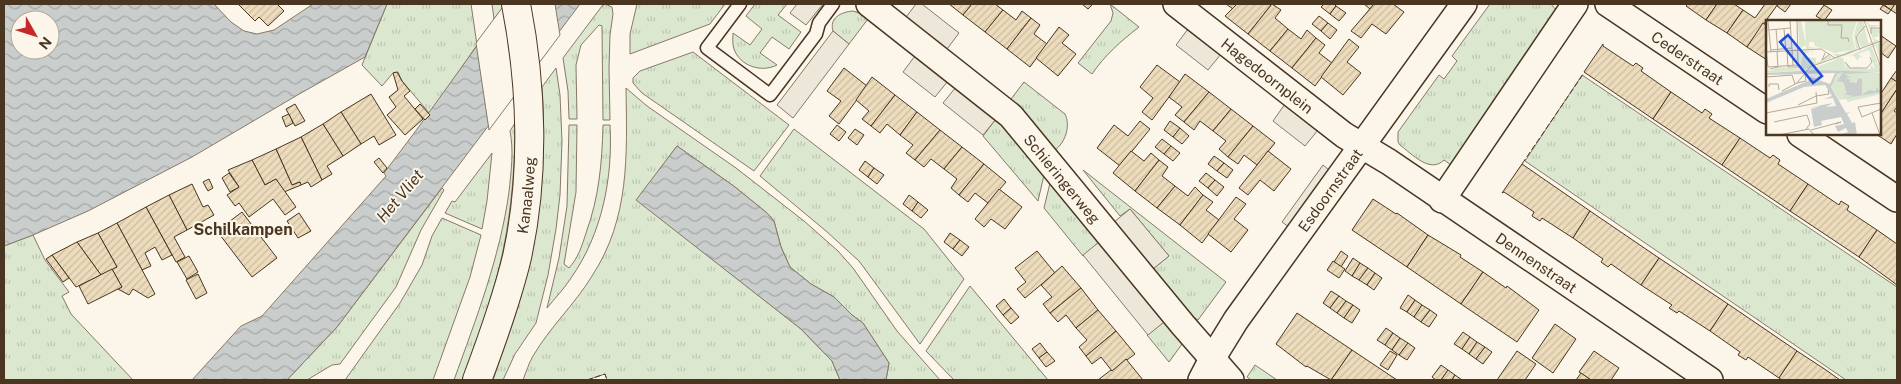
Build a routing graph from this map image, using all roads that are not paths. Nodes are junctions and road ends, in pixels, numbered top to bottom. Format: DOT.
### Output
graph roads {
  1 [pos="516,4"];
  2 [pos="740,4"];
  3 [pos="834,4"];
  4 [pos="869,4"];
  5 [pos="1176,4"];
  6 [pos="1464,4"];
  7 [pos="1575,4"];
  8 [pos="1608,4"];
  9 [pos="1766,111"];
  10 [pos="1801,135"];
  11 [pos="1362,146"];
  12 [pos="1897,199"];
  13 [pos="1442,200"];
  14 [pos="1206,370"];
  15 [pos="477,380"];
  16 [pos="1231,380"];
  17 [pos="1710,380"];
  1 -- 15 [label="main road, Kanaalweg"];
  2 -- 3 [label="lane"];
  4 -- 14 [label="street, Schieringerweg"];
  5 -- 11 [label="street, Hagedoornplein"];
  6 -- 11 [label="street, Esdoornstraat"];
  7 -- 13 [label="street"];
  8 -- 9 [label="street, Cederstraat"];
  10 -- 12 [label="street"];
  11 -- 13 [label="street, Dennenstraat"];
  11 -- 14 [label="street, Esdoornstraat"];
  13 -- 17 [label="street, Dennenstraat"];
  14 -- 16 [label="street, Schieringerweg"];
}
